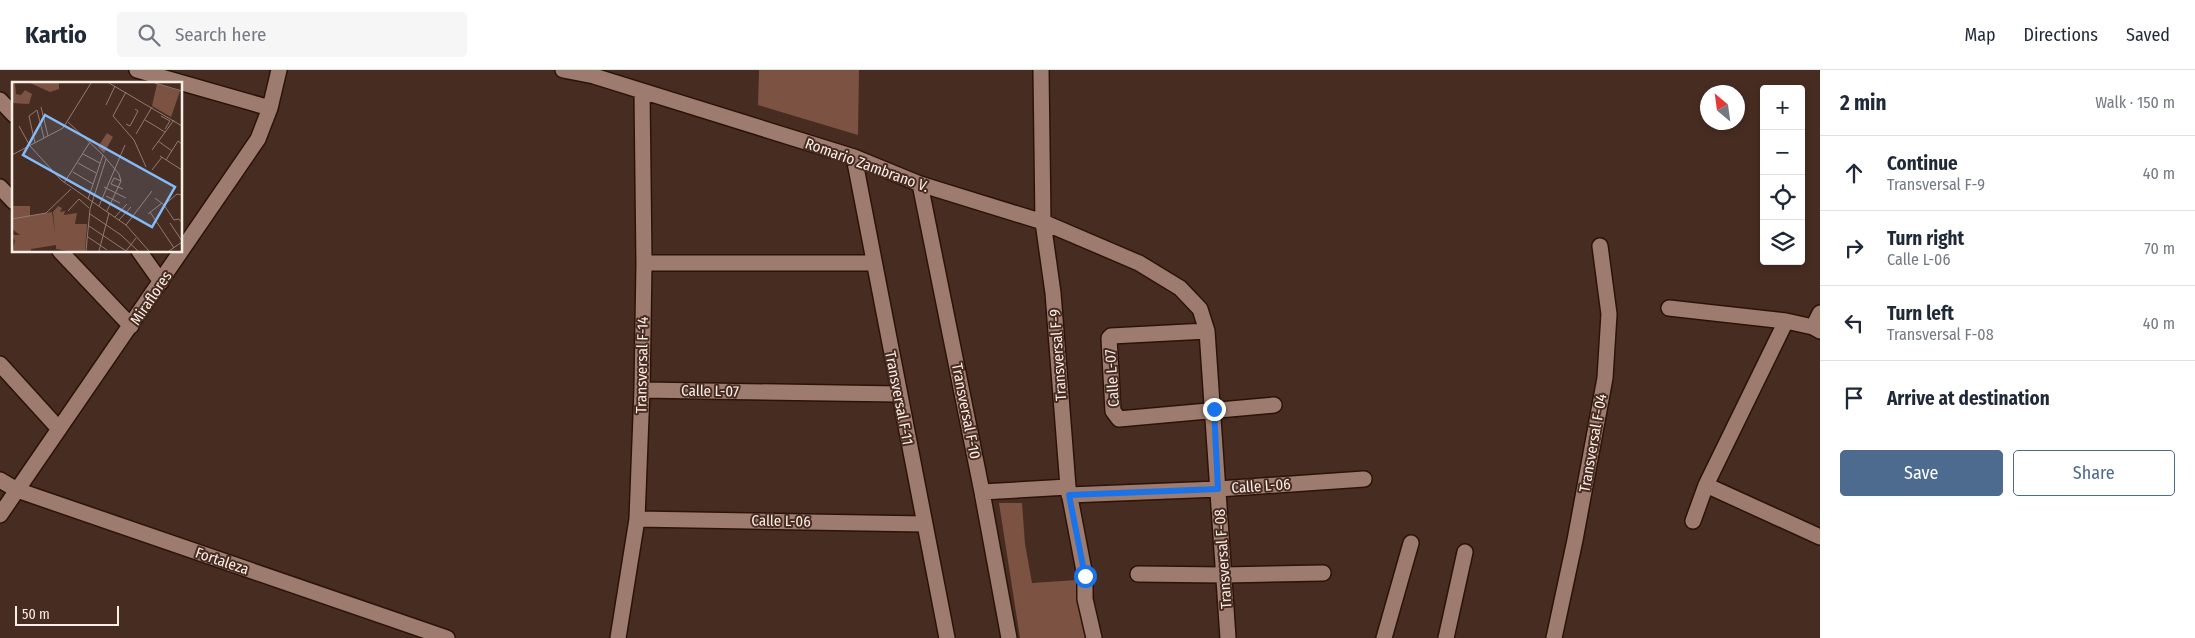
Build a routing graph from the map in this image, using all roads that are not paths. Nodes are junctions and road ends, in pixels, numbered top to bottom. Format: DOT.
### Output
graph roads {
  1 [pos="137,70"];
  2 [pos="279,70"];
  3 [pos="563,70"];
  4 [pos="1041,70"];
  5 [pos="179,82"];
  6 [pos="182,83"];
  7 [pos="642,92"];
  8 [pos="0,100"];
  9 [pos="270,108"];
  10 [pos="12,113"];
  11 [pos="854,157"];
  12 [pos="920,184"];
  13 [pos="0,187"];
  14 [pos="12,200"];
  15 [pos="1043,222"];
  16 [pos="1600,246"];
  17 [pos="182,251"];
  18 [pos="61,252"];
  19 [pos="141,252"];
  20 [pos="181,252"];
  21 [pos="644,262"];
  22 [pos="873,263"];
  23 [pos="161,282"];
  24 [pos="1669,308"];
  25 [pos="1786,322"];
  26 [pos="1818,324"];
  27 [pos="131,326"];
  28 [pos="1207,331"];
  29 [pos="0,364"];
  30 [pos="642,390"];
  31 [pos="898,394"];
  32 [pos="1274,405"];
  33 [pos="1214,409"];
  34 [pos="60,429"];
  35 [pos="1364,479"];
  36 [pos="0,480"];
  37 [pos="1706,485"];
  38 [pos="1218,489"];
  39 [pos="16,490"];
  40 [pos="1068,491"];
  41 [pos="982,492"];
  42 [pos="0,514"];
  43 [pos="637,519"];
  44 [pos="1693,521"];
  45 [pos="924,524"];
  46 [pos="1820,537"];
  47 [pos="1410,543"];
  48 [pos="1466,552"];
  49 [pos="1323,573"];
  50 [pos="1138,574"];
  51 [pos="1224,575"];
  52 [pos="447,638"];
  53 [pos="618,638"];
  54 [pos="947,638"];
  55 [pos="1009,638"];
  56 [pos="1094,638"];
  57 [pos="1228,638"];
  58 [pos="1384,638"];
  59 [pos="1446,638"];
  60 [pos="1554,638"];
  1 -- 5 [label="street"];
  2 -- 9 [label="street, Miraflores"];
  3 -- 7 [label="street, Romario Zambrano V."];
  4 -- 15 [label="street, Transversal F-9"];
  6 -- 9 [label="street"];
  7 -- 11 [label="street, Romario Zambrano V."];
  7 -- 21 [label="street, Transversal F-14"];
  8 -- 10 [label="street"];
  9 -- 17 [label="street, Miraflores"];
  11 -- 12 [label="street, Romario Zambrano V."];
  11 -- 22 [label="street, Transversal F-11"];
  12 -- 15 [label="street, Romario Zambrano V."];
  12 -- 41 [label="street, Transversal F-10"];
  13 -- 14 [label="street"];
  15 -- 28 [label="street, Romario Zambrano V."];
  15 -- 40 [label="street, Transversal F-9"];
  16 -- 60 [label="street, Transversal F-04"];
  18 -- 27 [label="street"];
  19 -- 23 [label="street"];
  20 -- 23 [label="street, Miraflores"];
  21 -- 22 [label="street"];
  21 -- 30 [label="street, Transversal F-14"];
  22 -- 31 [label="street, Transversal F-11"];
  23 -- 27 [label="street, Miraflores"];
  24 -- 25 [label="street"];
  25 -- 26 [label="street"];
  25 -- 37 [label="street"];
  27 -- 34 [label="street, Miraflores"];
  28 -- 33 [label="street, Transversal F-08"];
  28 -- 33 [label="street, Calle L-07"];
  29 -- 34 [label="street"];
  30 -- 31 [label="street, Calle L-07"];
  30 -- 43 [label="street, Transversal F-14"];
  31 -- 45 [label="street, Transversal F-11"];
  32 -- 33 [label="street, Calle L-07"];
  33 -- 38 [label="street, Transversal F-08"];
  34 -- 39 [label="street, Miraflores"];
  35 -- 38 [label="street, Calle L-06"];
  36 -- 39 [label="street, Fortaleza"];
  37 -- 44 [label="street"];
  37 -- 46 [label="street"];
  38 -- 40 [label="street, Calle L-06"];
  38 -- 51 [label="street, Transversal F-08"];
  39 -- 42 [label="street, Miraflores"];
  39 -- 52 [label="street, Fortaleza"];
  40 -- 41 [label="street, Calle L-06"];
  40 -- 56 [label="street, Transversal F-9"];
  41 -- 55 [label="street, Transversal F-10"];
  43 -- 45 [label="street, Calle L-06"];
  43 -- 53 [label="street, Transversal F-14"];
  45 -- 54 [label="street, Transversal F-11"];
  47 -- 58 [label="street"];
  48 -- 59 [label="street"];
  49 -- 51 [label="street"];
  50 -- 51 [label="street"];
  51 -- 57 [label="street, Transversal F-08"];
}
